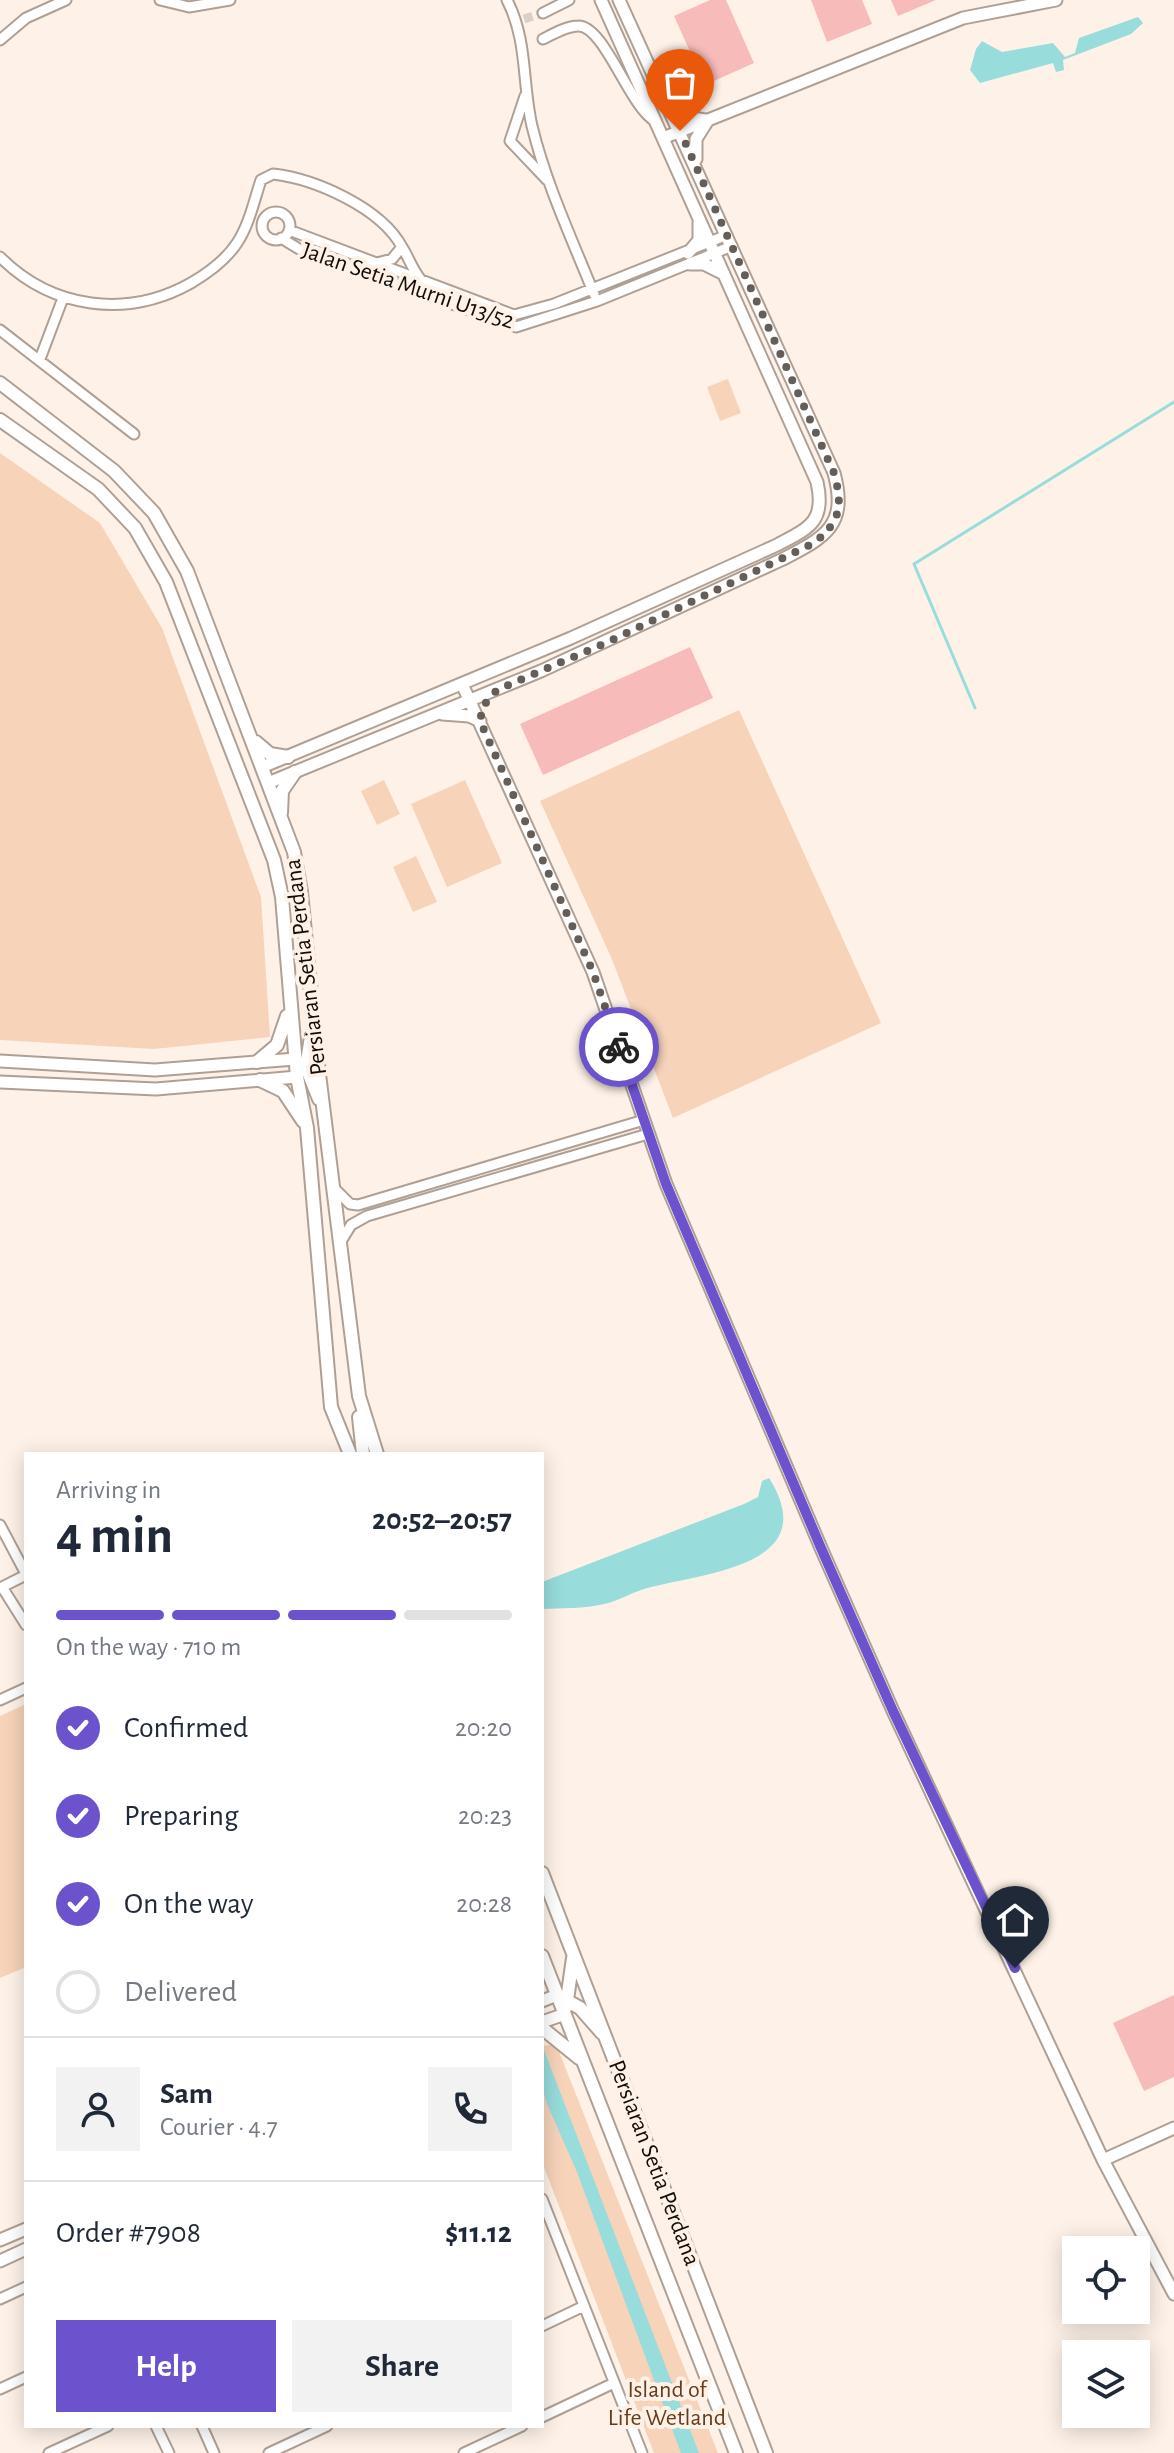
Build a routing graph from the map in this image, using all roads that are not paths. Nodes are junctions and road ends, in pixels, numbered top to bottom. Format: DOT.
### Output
graph roads {
  1 [pos="66,0"];
  2 [pos="160,0"];
  3 [pos="230,0"];
  4 [pos="507,0"];
  5 [pos="569,0"];
  6 [pos="601,0"];
  7 [pos="619,0"];
  8 [pos="1056,0"];
  9 [pos="991,5"];
  10 [pos="543,13"];
  11 [pos="0,40"];
  12 [pos="523,47"];
  13 [pos="661,91"];
  14 [pos="526,93"];
  15 [pos="709,120"];
  16 [pos="655,121"];
  17 [pos="680,131"];
  18 [pos="663,138"];
  19 [pos="697,171"];
  20 [pos="548,182"];
  21 [pos="698,215"];
  22 [pos="289,230"];
  23 [pos="281,238"];
  24 [pos="729,240"];
  25 [pos="402,247"];
  26 [pos="713,248"];
  27 [pos="0,257"];
  28 [pos="689,258"];
  29 [pos="377,263"];
  30 [pos="725,275"];
  31 [pos="421,280"];
  32 [pos="592,289"];
  33 [pos="63,298"];
  34 [pos="597,301"];
  35 [pos="0,330"];
  36 [pos="40,359"];
  37 [pos="0,383"];
  38 [pos="0,420"];
  39 [pos="134,434"];
  40 [pos="462,684"];
  41 [pos="497,690"];
  42 [pos="470,701"];
  43 [pos="439,714"];
  44 [pos="480,721"];
  45 [pos="244,722"];
  46 [pos="233,752"];
  47 [pos="288,757"];
  48 [pos="262,767"];
  49 [pos="295,772"];
  50 [pos="261,781"];
  51 [pos="258,816"];
  52 [pos="281,818"];
  53 [pos="288,995"];
  54 [pos="314,1022"];
  55 [pos="0,1061"];
  56 [pos="257,1062"];
  57 [pos="299,1068"];
  58 [pos="260,1080"];
  59 [pos="0,1082"];
  60 [pos="323,1107"];
  61 [pos="644,1120"];
  62 [pos="307,1128"];
  63 [pos="648,1134"];
  64 [pos="333,1187"];
  65 [pos="340,1243"];
  66 [pos="360,1401"];
  67 [pos="347,1452"];
  68 [pos="363,1452"];
  69 [pos="376,1452"];
  70 [pos="0,1525"];
  71 [pos="24,1571"];
  72 [pos="24,1576"];
  73 [pos="1,1588"];
  74 [pos="24,1622"];
  75 [pos="24,1689"];
  76 [pos="0,1700"];
  77 [pos="544,1878"];
  78 [pos="573,1951"];
  79 [pos="544,1963"];
  80 [pos="563,1997"];
  81 [pos="544,2001"];
  82 [pos="565,2014"];
  83 [pos="544,2024"];
  84 [pos="544,2027"];
  85 [pos="606,2037"];
  86 [pos="584,2063"];
  87 [pos="1174,2128"];
  88 [pos="1103,2160"];
  89 [pos="544,2204"];
  90 [pos="24,2230"];
  91 [pos="555,2231"];
  92 [pos="544,2236"];
  93 [pos="0,2240"];
  94 [pos="24,2250"];
  95 [pos="0,2261"];
  96 [pos="24,2288"];
  97 [pos="1174,2294"];
  98 [pos="0,2299"];
  99 [pos="584,2306"];
  100 [pos="544,2325"];
  101 [pos="24,2378"];
  102 [pos="614,2383"];
  103 [pos="0,2389"];
  104 [pos="544,2416"];
  105 [pos="104,2428"];
  106 [pos="157,2428"];
  107 [pos="203,2428"];
  108 [pos="323,2428"];
  109 [pos="518,2428"];
  110 [pos="49,2453"];
  111 [pos="169,2453"];
  112 [pos="214,2453"];
  113 [pos="269,2453"];
  114 [pos="464,2453"];
  115 [pos="642,2453"];
  116 [pos="736,2453"];
  117 [pos="766,2453"];
  1 -- 11 [label="street"];
  2 -- 3 [label="street"];
  4 -- 12 [label="street"];
  5 -- 10 [label="street"];
  6 -- 16 [label="street"];
  7 -- 13 [label="street"];
  8 -- 9 [label="street"];
  9 -- 15 [label="street"];
  12 -- 14 [label="street"];
  12 -- 16 [label="street"];
  13 -- 15 [label="street"];
  13 -- 17 [label="street"];
  14 -- 20 [label="street"];
  14 -- 20 [label="street"];
  15 -- 17 [label="street"];
  15 -- 19 [label="street"];
  16 -- 18 [label="street"];
  17 -- 18 [label="street"];
  17 -- 19 [label="street"];
  18 -- 21 [label="street"];
  19 -- 24 [label="street"];
  20 -- 32 [label="street"];
  21 -- 26 [label="street"];
  21 -- 28 [label="street"];
  22 -- 23 [label="street"];
  22 -- 23 [label="street"];
  22 -- 29 [label="street, Jalan Setia Murni U13/52"];
  23 -- 34 [label="street, Jalan Setia Murni U13/52"];
  24 -- 26 [label="street, Jalan Setia Murni U13/52"];
  24 -- 41 [label="street"];
  25 -- 29 [label="street"];
  25 -- 31 [label="street"];
  25 -- 33 [label="street"];
  26 -- 28 [label="street, Jalan Setia Murni U13/52"];
  26 -- 30 [label="street"];
  27 -- 33 [label="street"];
  28 -- 30 [label="street"];
  28 -- 32 [label="street, Jalan Setia Murni U13/52"];
  28 -- 34 [label="street, Jalan Setia Murni U13/52"];
  29 -- 31 [label="street, Jalan Setia Murni U13/52"];
  30 -- 40 [label="street"];
  31 -- 32 [label="street, Jalan Setia Murni U13/52"];
  32 -- 34 [label="street"];
  33 -- 36 [label="street"];
  35 -- 36 [label="street"];
  36 -- 39 [label="street"];
  37 -- 45 [label="main road"];
  38 -- 46 [label="main road, Persiaran Setia Perdana"];
  40 -- 42 [label="street"];
  40 -- 47 [label="street"];
  41 -- 42 [label="street"];
  41 -- 44 [label="street"];
  42 -- 43 [label="street"];
  42 -- 44 [label="street"];
  43 -- 44 [label="street"];
  43 -- 49 [label="street"];
  44 -- 61 [label="street"];
  45 -- 47 [label="main road"];
  45 -- 48 [label="main road"];
  46 -- 50 [label="main road, Persiaran Setia Perdana"];
  46 -- 51 [label="main road, Persiaran Setia Perdana"];
  47 -- 48 [label="street"];
  48 -- 50 [label="main road"];
  49 -- 50 [label="street"];
  49 -- 52 [label="main road"];
  50 -- 51 [label="main road"];
  50 -- 52 [label="main road, Persiaran Setia Perdana"];
  51 -- 53 [label="main road, Persiaran Setia Perdana"];
  52 -- 54 [label="main road, Persiaran Setia Perdana"];
  53 -- 56 [label="main road"];
  53 -- 57 [label="main road, Persiaran Setia Perdana"];
  54 -- 57 [label="main road"];
  54 -- 60 [label="main road, Persiaran Setia Perdana"];
  55 -- 56 [label="street"];
  56 -- 57 [label="street"];
  57 -- 58 [label="street"];
  57 -- 60 [label="main road"];
  57 -- 62 [label="main road, Persiaran Setia Perdana"];
  58 -- 59 [label="street"];
  58 -- 62 [label="main road"];
  60 -- 64 [label="main road, Persiaran Setia Perdana"];
  61 -- 63 [label="street"];
  61 -- 64 [label="street"];
  62 -- 67 [label="main road, Persiaran Setia Perdana"];
  63 -- 65 [label="street"];
  63 -- 88 [label="street"];
  64 -- 65 [label="main road, Persiaran Setia Perdana"];
  65 -- 66 [label="main road, Persiaran Setia Perdana"];
  66 -- 68 [label="main road"];
  66 -- 69 [label="main road, Persiaran Setia Perdana"];
  70 -- 71 [label="street"];
  72 -- 73 [label="street"];
  73 -- 74 [label="street"];
  75 -- 76 [label="street"];
  77 -- 78 [label="main road, Persiaran Setia Perdana"];
  78 -- 80 [label="main road"];
  78 -- 85 [label="main road, Persiaran Setia Perdana"];
  79 -- 80 [label="main road, Persiaran Setia Perdana"];
  80 -- 81 [label="street"];
  80 -- 82 [label="main road, Persiaran Setia Perdana"];
  80 -- 85 [label="main road"];
  82 -- 83 [label="street"];
  82 -- 86 [label="main road, Persiaran Setia Perdana"];
  84 -- 86 [label="main road"];
  85 -- 117 [label="main road, Persiaran Setia Perdana"];
  86 -- 116 [label="main road, Persiaran Setia Perdana"];
  87 -- 88 [label="street"];
  88 -- 97 [label="street"];
  89 -- 91 [label="street"];
  90 -- 93 [label="street"];
  91 -- 92 [label="street"];
  91 -- 99 [label="street"];
  94 -- 95 [label="street"];
  96 -- 98 [label="street"];
  99 -- 100 [label="street"];
  99 -- 102 [label="street"];
  101 -- 103 [label="street"];
  102 -- 104 [label="street"];
  102 -- 115 [label="street"];
  105 -- 110 [label="street"];
  106 -- 111 [label="street"];
  107 -- 112 [label="street"];
  108 -- 113 [label="street"];
  109 -- 114 [label="street"];
}
